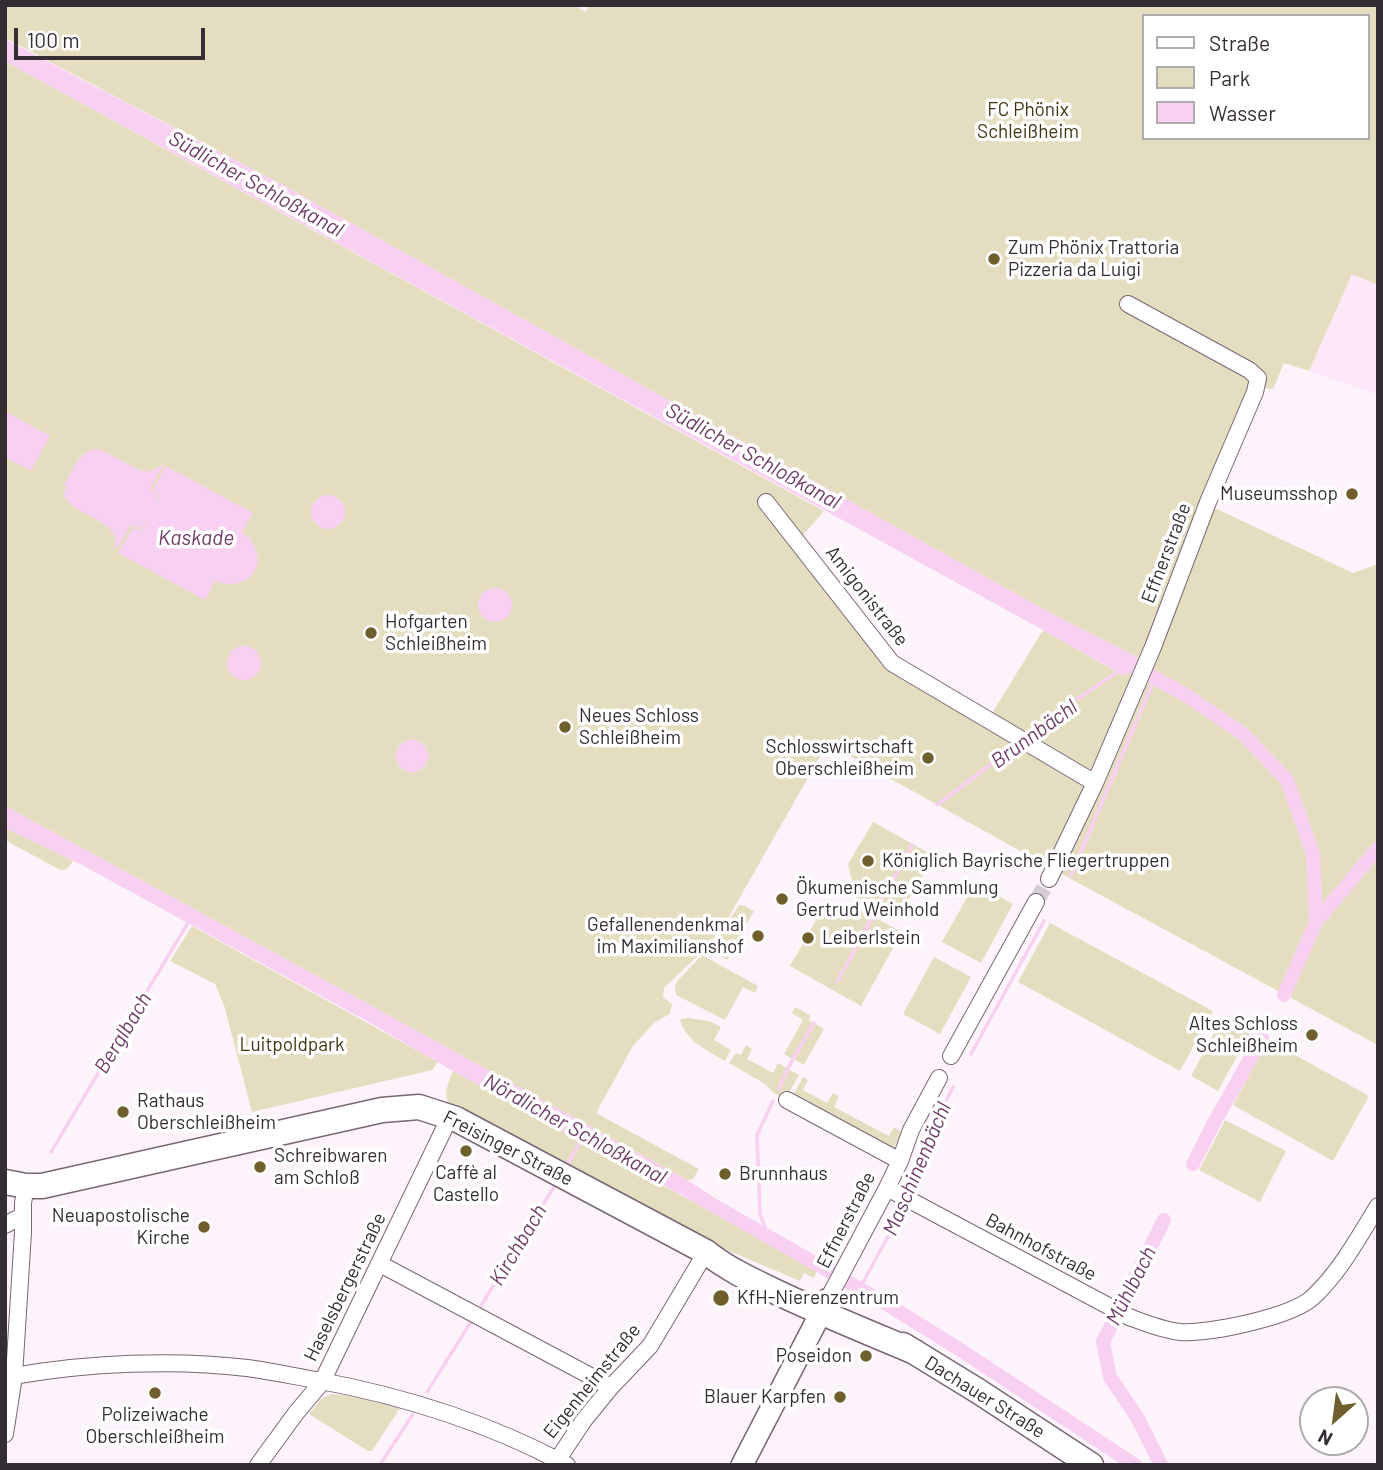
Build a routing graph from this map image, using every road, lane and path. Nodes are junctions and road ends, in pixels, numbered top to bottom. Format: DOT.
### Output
graph roads {
  1 [pos="1128,304"];
  2 [pos="766,502"];
  3 [pos="1095,783"];
  4 [pos="1049,879"];
  5 [pos="1036,902"];
  6 [pos="951,1056"];
  7 [pos="939,1078"];
  8 [pos="787,1100"];
  9 [pos="449,1116"];
  10 [pos="900,1161"];
  11 [pos="16,1184"];
  12 [pos="893,1192"];
  13 [pos="1378,1206"];
  14 [pos="22,1216"];
  15 [pos="5,1225"];
  16 [pos="706,1252"];
  17 [pos="380,1264"];
  18 [pos="828,1298"];
  19 [pos="14,1376"];
  20 [pos="322,1382"];
  21 [pos="611,1387"];
  22 [pos="5,1434"];
  23 [pos="560,1463"];
  24 [pos="258,1465"];
  25 [pos="742,1465"];
  26 [pos="1091,1465"];
  1 -- 3 [label="street, Effnerstraße"];
  2 -- 3 [label="street, Amigonistraße"];
  3 -- 4 [label="street, Effnerstraße"];
  5 -- 6 [label="street"];
  7 -- 10 [label="street, Effnerstraße"];
  8 -- 10 [label="street, Effnerstraße"];
  9 -- 11 [label="main road, Freisinger Straße"];
  9 -- 16 [label="main road, Freisinger Straße"];
  9 -- 17 [label="street, Haselsbergerstraße"];
  10 -- 12 [label="street, Effnerstraße"];
  11 -- 14 [label="street"];
  12 -- 13 [label="street, Bahnhofstraße"];
  12 -- 18 [label="street, Effnerstraße"];
  14 -- 15 [label="street"];
  14 -- 19 [label="street"];
  16 -- 18 [label="main road, Freisinger Straße"];
  16 -- 21 [label="street, Eigenheimstraße"];
  17 -- 20 [label="street, Haselsbergerstraße"];
  17 -- 21 [label="street"];
  18 -- 25 [label="main road"];
  18 -- 26 [label="main road, Dachauer Straße"];
  19 -- 20 [label="street"];
  19 -- 22 [label="street"];
  20 -- 23 [label="street"];
  20 -- 24 [label="street, Haselsbergerstraße"];
  21 -- 23 [label="street, Eigenheimstraße"];
}
